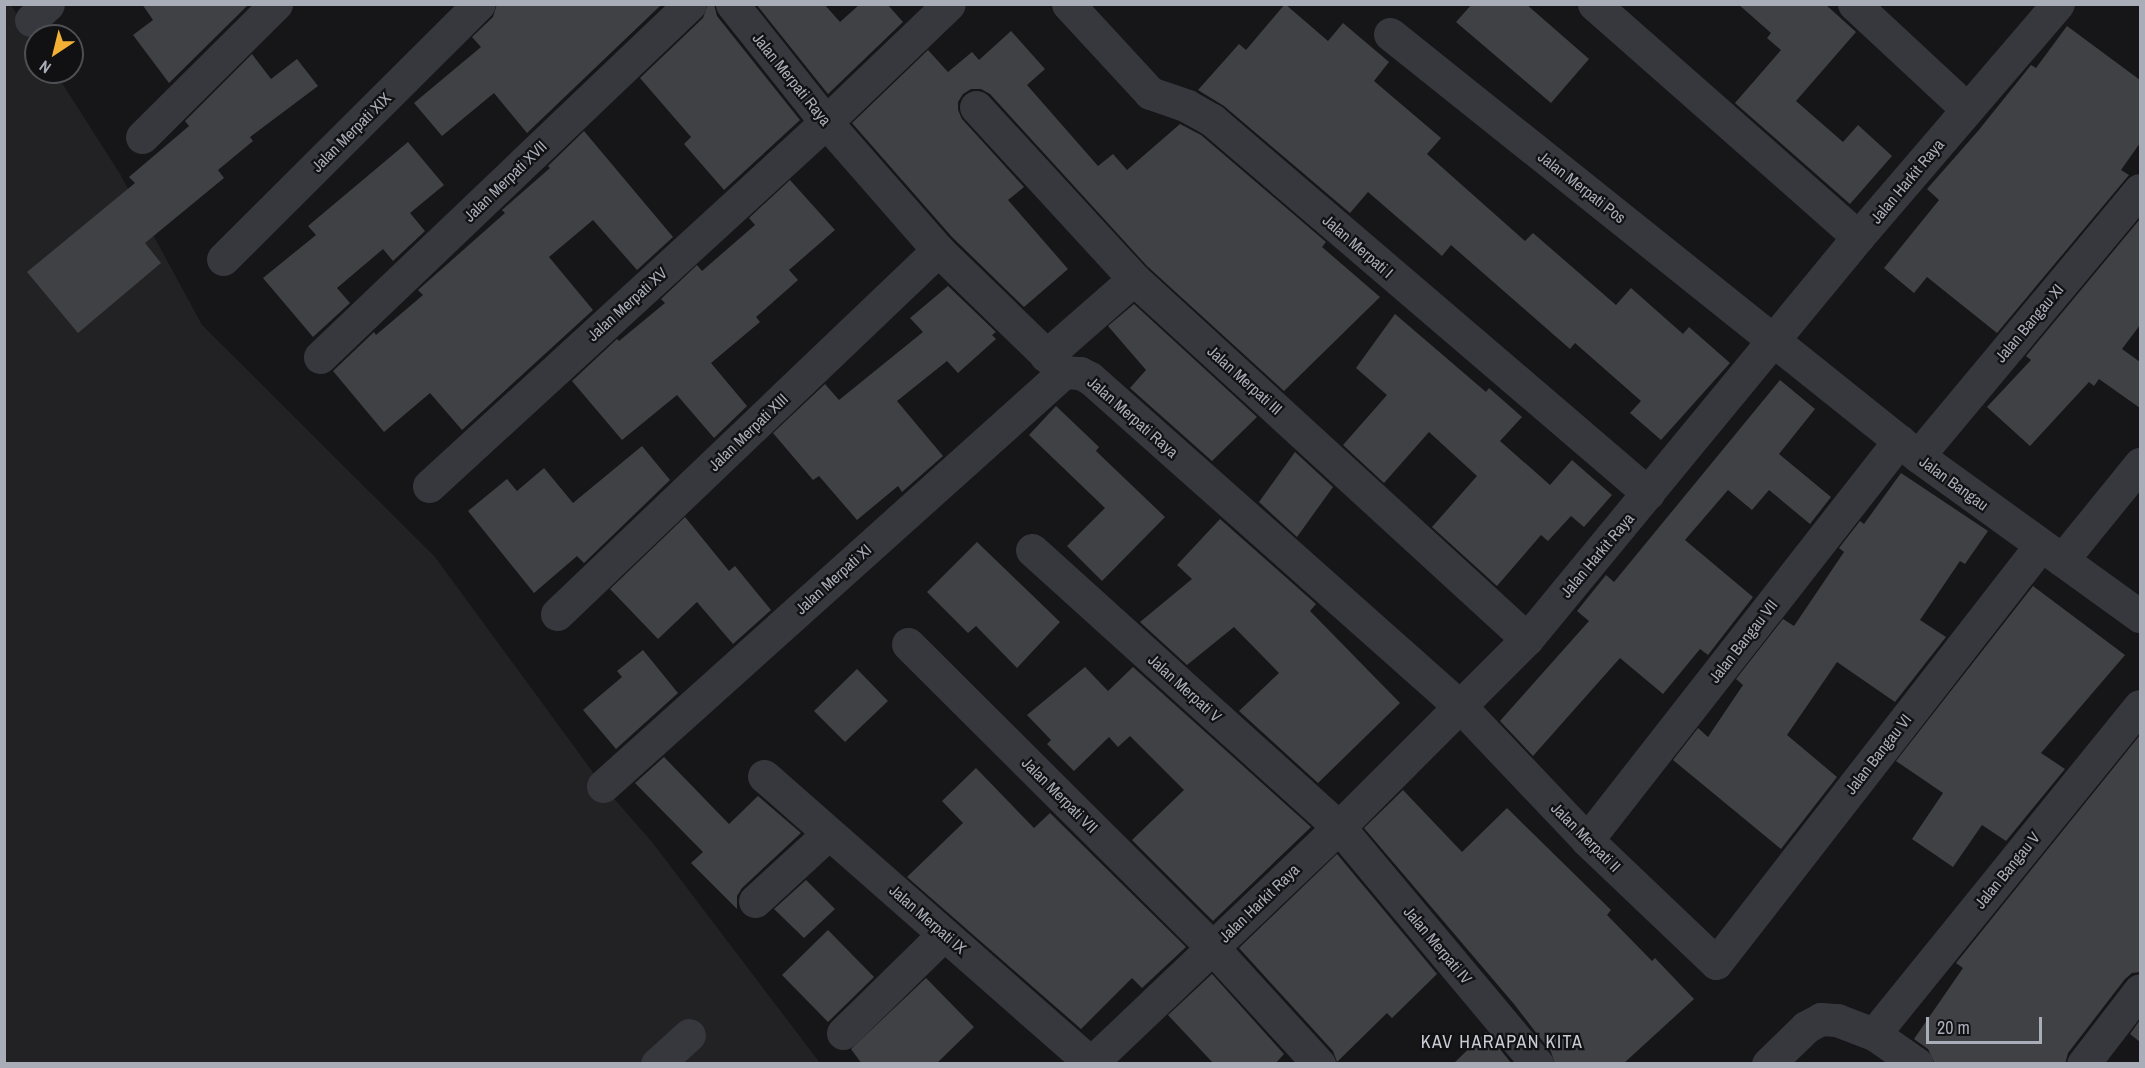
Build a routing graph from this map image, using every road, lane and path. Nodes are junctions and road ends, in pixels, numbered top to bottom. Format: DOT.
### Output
graph roads {
  1 [pos="276,4"];
  2 [pos="479,4"];
  3 [pos="690,4"];
  4 [pos="950,4"];
  5 [pos="1068,4"];
  6 [pos="1594,4"];
  7 [pos="1854,4"];
  8 [pos="2058,4"];
  9 [pos="740,7"];
  10 [pos="1390,34"];
  11 [pos="976,107"];
  12 [pos="1967,109"];
  13 [pos="826,122"];
  14 [pos="142,137"];
  15 [pos="2140,190"];
  16 [pos="1858,237"];
  17 [pos="938,250"];
  18 [pos="223,259"];
  19 [pos="1134,279"];
  20 [pos="1774,340"];
  21 [pos="320,357"];
  22 [pos="1055,364"];
  23 [pos="1908,449"];
  24 [pos="2140,464"];
  25 [pos="429,486"];
  26 [pos="1648,493"];
  27 [pos="1032,549"];
  28 [pos="2051,553"];
  29 [pos="557,614"];
  30 [pos="2140,616"];
  31 [pos="1527,639"];
  32 [pos="908,644"];
  33 [pos="2140,706"];
  34 [pos="1461,707"];
  35 [pos="764,777"];
  36 [pos="603,786"];
  37 [pos="1339,827"];
  38 [pos="829,833"];
  39 [pos="1587,840"];
  40 [pos="755,901"];
  41 [pos="944,934"];
  42 [pos="1212,947"];
  43 [pos="1716,963"];
  44 [pos="2140,990"];
  45 [pos="843,1033"];
  46 [pos="1874,1034"];
  47 [pos="689,1035"];
  48 [pos="1091,1063"];
  49 [pos="657,1064"];
  50 [pos="1319,1064"];
  51 [pos="1537,1064"];
  52 [pos="1768,1064"];
  53 [pos="1917,1064"];
  54 [pos="2083,1064"];
  1 -- 14 [label="street"];
  2 -- 18 [label="street, Jalan Merpati XIX"];
  3 -- 21 [label="street, Jalan Merpati XVII"];
  4 -- 13 [label="street, Jalan Merpati XV"];
  5 -- 26 [label="street, Jalan Merpati I"];
  6 -- 16 [label="street"];
  7 -- 12 [label="street"];
  8 -- 12 [label="street, Jalan Harkit Raya"];
  9 -- 13 [label="street, Jalan Merpati Raya"];
  10 -- 20 [label="street, Jalan Merpati Pos"];
  11 -- 19 [label="street, Jalan Merpati III"];
  12 -- 16 [label="street, Jalan Harkit Raya"];
  13 -- 17 [label="street, Jalan Merpati Raya"];
  13 -- 25 [label="street, Jalan Merpati XV"];
  15 -- 23 [label="street, Jalan Bangau XI"];
  16 -- 20 [label="street, Jalan Harkit Raya"];
  17 -- 22 [label="street, Jalan Merpati Raya"];
  17 -- 29 [label="street, Jalan Merpati XIII"];
  19 -- 22 [label="street, Jalan Merpati XI"];
  19 -- 31 [label="street, Jalan Merpati III"];
  20 -- 23 [label="street, Jalan Bangau"];
  20 -- 26 [label="street, Jalan Harkit Raya"];
  22 -- 34 [label="street, Jalan Merpati Raya"];
  22 -- 36 [label="street, Jalan Merpati XI"];
  23 -- 28 [label="street, Jalan Bangau"];
  23 -- 39 [label="street, Jalan Bangau VII"];
  24 -- 28 [label="street, Jalan Bangau VI"];
  26 -- 31 [label="street, Jalan Harkit Raya"];
  27 -- 37 [label="street, Jalan Merpati V"];
  28 -- 30 [label="street, Jalan Bangau"];
  28 -- 43 [label="street, Jalan Bangau VI"];
  31 -- 34 [label="street, Jalan Harkit Raya"];
  32 -- 42 [label="street, Jalan Merpati VII"];
  33 -- 46 [label="street, Jalan Bangau V"];
  34 -- 37 [label="street, Jalan Harkit Raya"];
  34 -- 39 [label="street, Jalan Merpati II"];
  35 -- 38 [label="street, Jalan Merpati IX"];
  37 -- 42 [label="street, Jalan Harkit Raya"];
  37 -- 51 [label="street, Jalan Merpati IV"];
  38 -- 40 [label="street"];
  38 -- 41 [label="street, Jalan Merpati IX"];
  39 -- 43 [label="street, Jalan Merpati II"];
  41 -- 45 [label="street"];
  41 -- 48 [label="street, Jalan Merpati IX"];
  42 -- 48 [label="street, Jalan Harkit Raya"];
  42 -- 50 [label="street, Jalan Merpati VII"];
  44 -- 54 [label="street"];
  46 -- 52 [label="street"];
  46 -- 53 [label="street"];
  47 -- 49 [label="street"];
}
